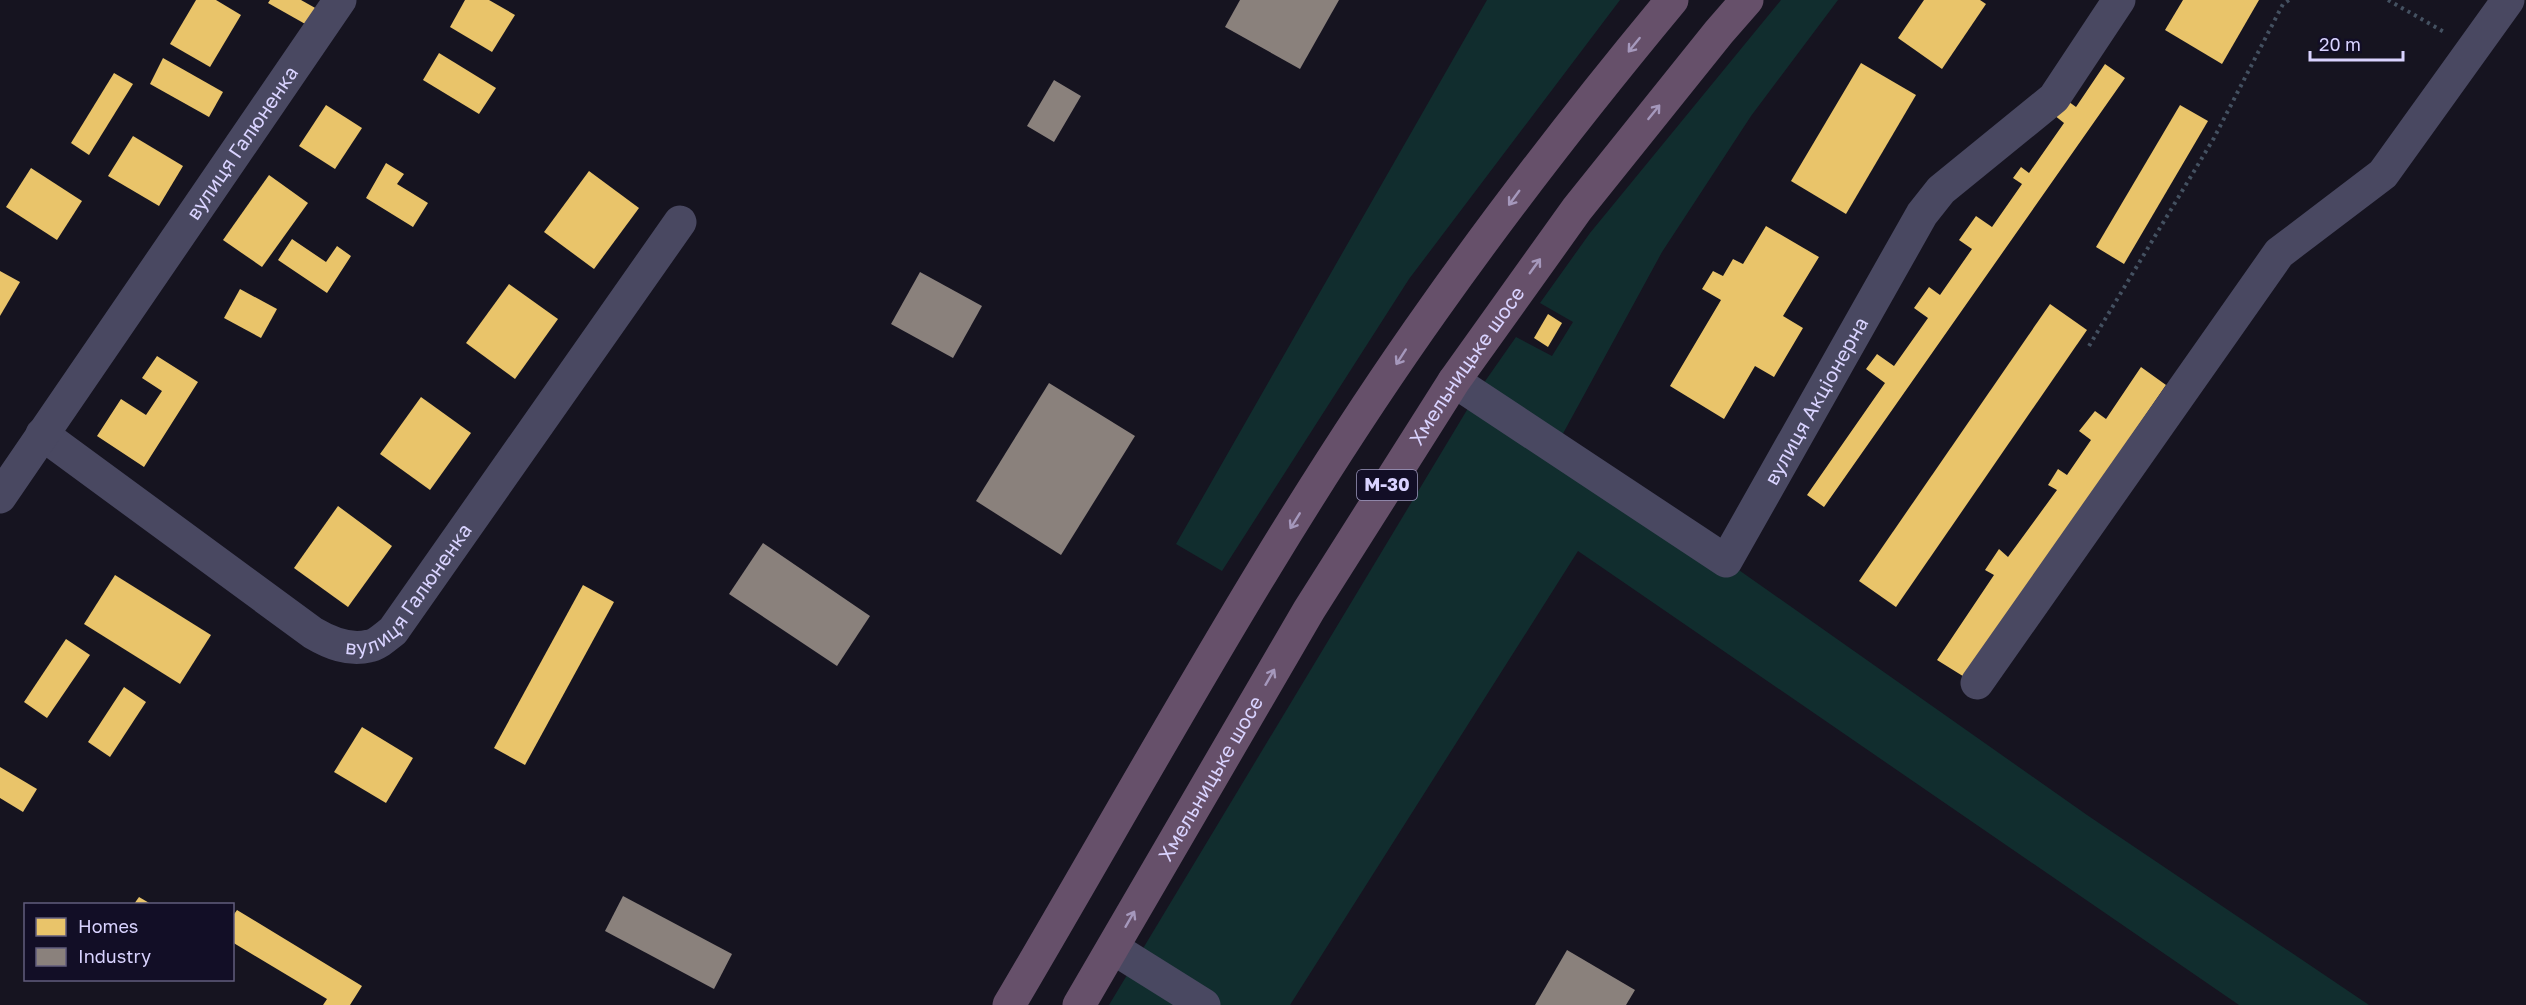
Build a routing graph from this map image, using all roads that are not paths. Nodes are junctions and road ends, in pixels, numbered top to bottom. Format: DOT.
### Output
graph roads {
  1 [pos="340,0"];
  2 [pos="1671,0"];
  3 [pos="1747,0"];
  4 [pos="2119,0"];
  5 [pos="2508,0"];
  6 [pos="680,222"];
  7 [pos="1454,381"];
  8 [pos="42,434"];
  9 [pos="0,497"];
  10 [pos="1977,683"];
  11 [pos="1113,948"];
  12 [pos="1009,1005"];
  13 [pos="1079,1005"];
  14 [pos="1204,1005"];
  1 -- 8 [label="street, вулиця Галюненка"];
  2 -- 12 [label="highway, М-30, one-way"];
  7 -- 3 [label="highway, Хмельницьке шосе / М-30, one-way"];
  4 -- 7 [label="street, вулиця Акціонерна"];
  5 -- 10 [label="street"];
  6 -- 8 [label="street, вулиця Галюненка"];
  11 -- 7 [label="highway, Хмельницьке шосе / М-30, one-way"];
  8 -- 9 [label="street, вулиця Галюненка"];
  11 -- 13 [label="highway, Хмельницьке шосе / М-30"];
  11 -- 14 [label="street"];
}
